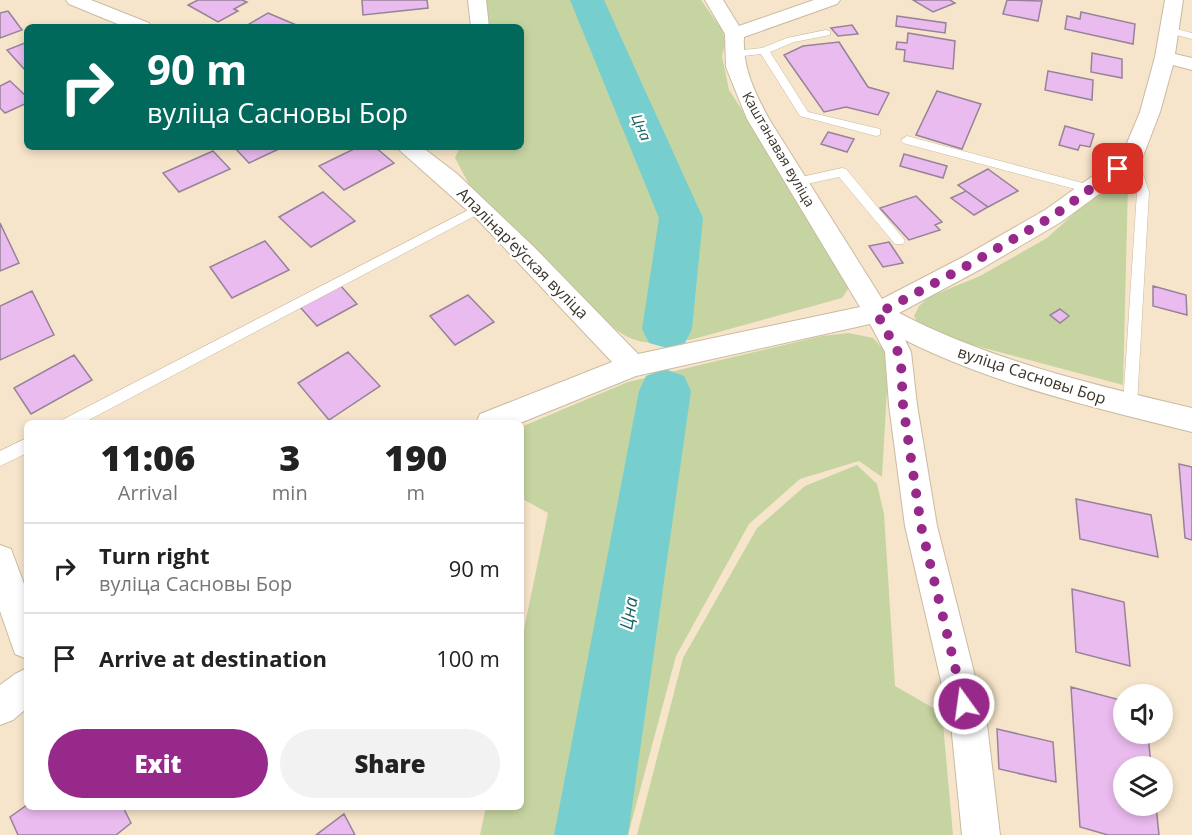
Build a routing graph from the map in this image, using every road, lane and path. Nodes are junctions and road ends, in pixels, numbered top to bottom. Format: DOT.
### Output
graph roads {
  1 [pos="75,0"];
  2 [pos="477,0"];
  3 [pos="714,0"];
  4 [pos="831,0"];
  5 [pos="1171,1"];
  6 [pos="135,24"];
  7 [pos="480,24"];
  8 [pos="1168,30"];
  9 [pos="826,33"];
  10 [pos="1192,36"];
  11 [pos="735,44"];
  12 [pos="764,51"];
  13 [pos="1165,57"];
  14 [pos="1192,64"];
  15 [pos="876,132"];
  16 [pos="907,140"];
  17 [pos="421,150"];
  18 [pos="1132,159"];
  19 [pos="797,182"];
  20 [pos="1090,189"];
  21 [pos="480,208"];
  22 [pos="899,241"];
  23 [pos="877,314"];
  24 [pos="632,366"];
  25 [pos="1130,405"];
  26 [pos="75,420"];
  27 [pos="497,420"];
  28 [pos="1192,420"];
  29 [pos="24,447"];
  30 [pos="0,459"];
  31 [pos="0,560"];
  32 [pos="24,633"];
  33 [pos="24,688"];
  34 [pos="0,707"];
  35 [pos="981,835"];
  1 -- 6 [label="street"];
  2 -- 7 [label="street"];
  3 -- 11 [label="street, Каштанавая вуліца"];
  4 -- 11 [label="street"];
  5 -- 8 [label="street"];
  8 -- 10 [label="lane"];
  8 -- 13 [label="street"];
  9 -- 12 [label="lane"];
  11 -- 12 [label="lane"];
  11 -- 19 [label="street, Каштанавая вуліца"];
  12 -- 15 [label="lane"];
  13 -- 14 [label="street"];
  13 -- 18 [label="street"];
  16 -- 20 [label="lane"];
  17 -- 21 [label="street, Апалінарʼеўская вуліца"];
  18 -- 20 [label="street"];
  18 -- 25 [label="lane"];
  19 -- 22 [label="lane"];
  19 -- 23 [label="street, Каштанавая вуліца"];
  20 -- 23 [label="street"];
  21 -- 24 [label="street, Апалінарʼеўская вуліца"];
  21 -- 26 [label="lane"];
  23 -- 24 [label="street"];
  23 -- 25 [label="street, вуліца Сасновы Бор"];
  23 -- 35 [label="street"];
  24 -- 27 [label="street"];
  25 -- 28 [label="street, вуліца Сасновы Бор"];
  29 -- 30 [label="lane"];
  31 -- 32 [label="street"];
  33 -- 34 [label="street"];
}
